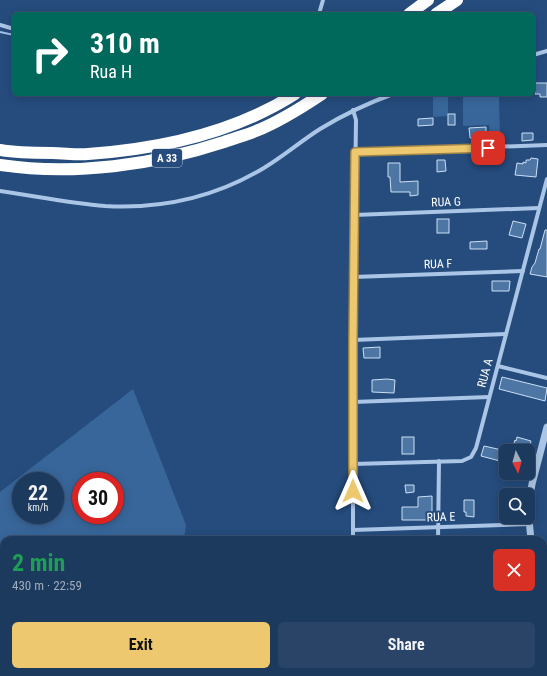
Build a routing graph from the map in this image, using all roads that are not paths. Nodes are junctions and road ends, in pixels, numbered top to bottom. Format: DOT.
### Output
graph roads {
  1 [pos="323,0"];
  2 [pos="428,0"];
  3 [pos="457,0"];
  4 [pos="320,12"];
  5 [pos="412,12"];
  6 [pos="439,12"];
  7 [pos="0,25"];
  8 [pos="12,28"];
  9 [pos="547,51"];
  10 [pos="535,54"];
  11 [pos="291,96"];
  12 [pos="319,96"];
  13 [pos="388,96"];
  14 [pos="353,110"];
  15 [pos="547,145"];
  16 [pos="0,150"];
  17 [pos="355,152"];
  18 [pos="0,165"];
  19 [pos="547,180"];
  20 [pos="0,191"];
  21 [pos="539,208"];
  22 [pos="354,215"];
  23 [pos="523,271"];
  24 [pos="353,277"];
  25 [pos="506,334"];
  26 [pos="353,340"];
  27 [pos="498,366"];
  28 [pos="547,378"];
  29 [pos="489,397"];
  30 [pos="353,402"];
  31 [pos="547,427"];
  32 [pos="439,462"];
  33 [pos="353,464"];
  34 [pos="531,488"];
  35 [pos="530,524"];
  36 [pos="438,527"];
  37 [pos="353,530"];
  38 [pos="353,536"];
  39 [pos="438,536"];
  40 [pos="531,536"];
  1 -- 4 [label="street"];
  2 -- 5 [label="highway"];
  3 -- 6 [label="highway"];
  7 -- 8 [label="street"];
  9 -- 10 [label="street"];
  11 -- 16 [label="highway, A 33"];
  12 -- 18 [label="highway, A 33"];
  13 -- 14 [label="street"];
  14 -- 17 [label="street"];
  14 -- 20 [label="street"];
  15 -- 17 [label="street"];
  17 -- 22 [label="street"];
  19 -- 21 [label="street, RUA A"];
  21 -- 22 [label="street, RUA G"];
  21 -- 23 [label="street, RUA A"];
  22 -- 24 [label="street"];
  23 -- 24 [label="street, RUA F"];
  23 -- 25 [label="street, RUA A"];
  24 -- 26 [label="street"];
  25 -- 26 [label="street"];
  25 -- 27 [label="street, RUA A"];
  26 -- 30 [label="street"];
  27 -- 28 [label="street"];
  27 -- 29 [label="street, RUA A"];
  29 -- 30 [label="street"];
  29 -- 32 [label="street, RUA A"];
  30 -- 33 [label="street"];
  31 -- 34 [label="street"];
  32 -- 33 [label="street, RUA A"];
  32 -- 36 [label="street"];
  33 -- 37 [label="street"];
  35 -- 36 [label="street, RUA E"];
  35 -- 40 [label="street"];
  36 -- 37 [label="street, RUA E"];
  36 -- 39 [label="street"];
  37 -- 38 [label="street"];
}
